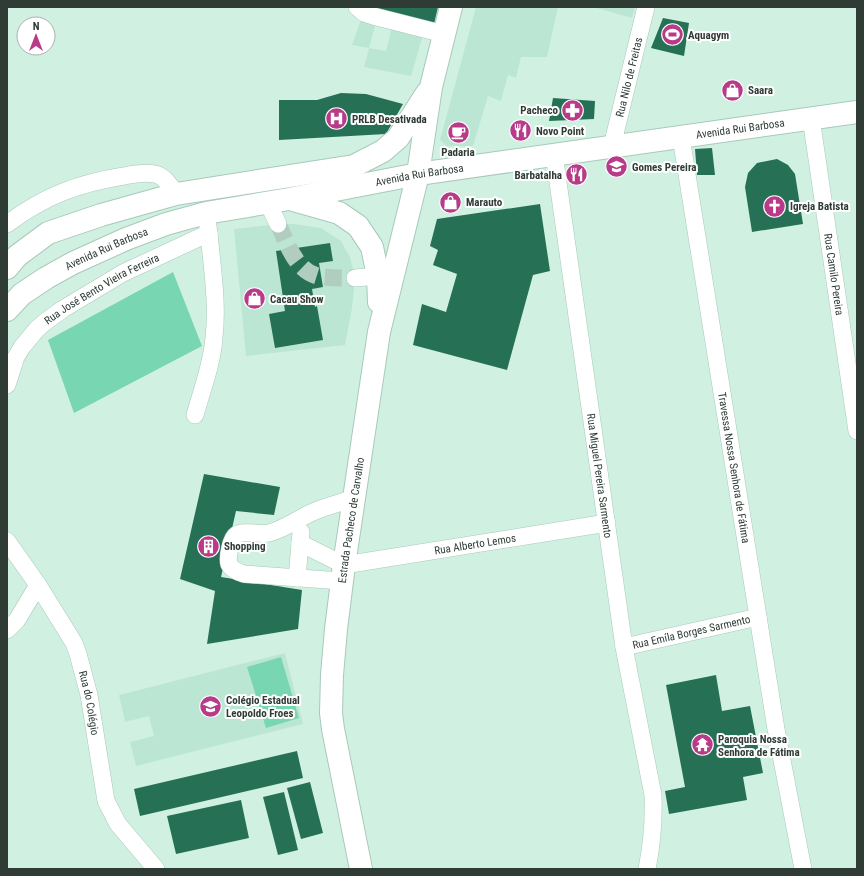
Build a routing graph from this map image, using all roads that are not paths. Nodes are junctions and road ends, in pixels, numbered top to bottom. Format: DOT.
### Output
graph roads {
  1 [pos="357,7"];
  2 [pos="451,7"];
  3 [pos="646,7"];
  4 [pos="444,34"];
  5 [pos="431,87"];
  6 [pos="857,112"];
  7 [pos="811,118"];
  8 [pos="682,136"];
  9 [pos="612,146"];
  10 [pos="554,154"];
  11 [pos="418,174"];
  12 [pos="176,194"];
  13 [pos="290,199"];
  14 [pos="268,202"];
  15 [pos="208,223"];
  16 [pos="7,224"];
  17 [pos="278,224"];
  18 [pos="7,268"];
  19 [pos="378,276"];
  20 [pos="355,278"];
  21 [pos="7,310"];
  22 [pos="379,332"];
  23 [pos="7,385"];
  24 [pos="195,415"];
  25 [pos="857,431"];
  26 [pos="354,498"];
  27 [pos="303,517"];
  28 [pos="607,523"];
  29 [pos="7,541"];
  30 [pos="300,543"];
  31 [pos="343,573"];
  32 [pos="297,578"];
  33 [pos="38,585"];
  34 [pos="758,617"];
  35 [pos="7,630"];
  36 [pos="624,646"];
  37 [pos="156,869"];
  38 [pos="361,869"];
  39 [pos="647,869"];
  40 [pos="803,869"];
  1 -- 4 [label="street"];
  2 -- 4 [label="main road"];
  3 -- 9 [label="street, Rua Nilo de Freitas"];
  4 -- 5 [label="main road"];
  5 -- 11 [label="main road, Estrada Pacheco de Carvalho"];
  5 -- 12 [label="main road"];
  6 -- 7 [label="main road, Avenida Rui Barbosa"];
  7 -- 8 [label="main road, Avenida Rui Barbosa"];
  7 -- 25 [label="street, Rua Camilo Pereira"];
  8 -- 9 [label="main road, Avenida Rui Barbosa"];
  8 -- 34 [label="street, Travessa Nossa Senhora de Fátima"];
  9 -- 10 [label="main road, Avenida Rui Barbosa"];
  10 -- 11 [label="main road, Avenida Rui Barbosa"];
  10 -- 28 [label="street, Rua Miguel Pereira Sarmento"];
  11 -- 13 [label="main road, Avenida Rui Barbosa"];
  11 -- 22 [label="main road, Estrada Pacheco de Carvalho"];
  12 -- 16 [label="street"];
  12 -- 18 [label="main road"];
  13 -- 14 [label="main road, Avenida Rui Barbosa"];
  13 -- 19 [label="main road"];
  14 -- 15 [label="main road, Avenida Rui Barbosa"];
  14 -- 17 [label="street"];
  15 -- 21 [label="main road, Avenida Rui Barbosa"];
  15 -- 23 [label="street, Rua José Bento Vieira Ferreira"];
  15 -- 24 [label="street"];
  19 -- 20 [label="street"];
  19 -- 22 [label="main road"];
  22 -- 26 [label="main road, Estrada Pacheco de Carvalho"];
  26 -- 27 [label="street"];
  26 -- 31 [label="main road, Estrada Pacheco de Carvalho"];
  27 -- 30 [label="street"];
  27 -- 32 [label="street, Rua Alberto Lemos"];
  28 -- 31 [label="street, Rua Alberto Lemos"];
  28 -- 36 [label="street, Rua Miguel Pereira Sarmento"];
  29 -- 33 [label="street, Rua do Colégio"];
  30 -- 31 [label="street"];
  30 -- 32 [label="street"];
  31 -- 32 [label="street, Rua Alberto Lemos"];
  31 -- 38 [label="main road, Estrada Pacheco de Carvalho"];
  33 -- 35 [label="street"];
  33 -- 37 [label="street, Rua do Colégio"];
  34 -- 36 [label="street, Rua Emíla Borges Sarmento"];
  34 -- 40 [label="street, Travessa Nossa Senhora de Fátima"];
  36 -- 39 [label="street, Rua Miguel Pereira Sarmento"];
}
